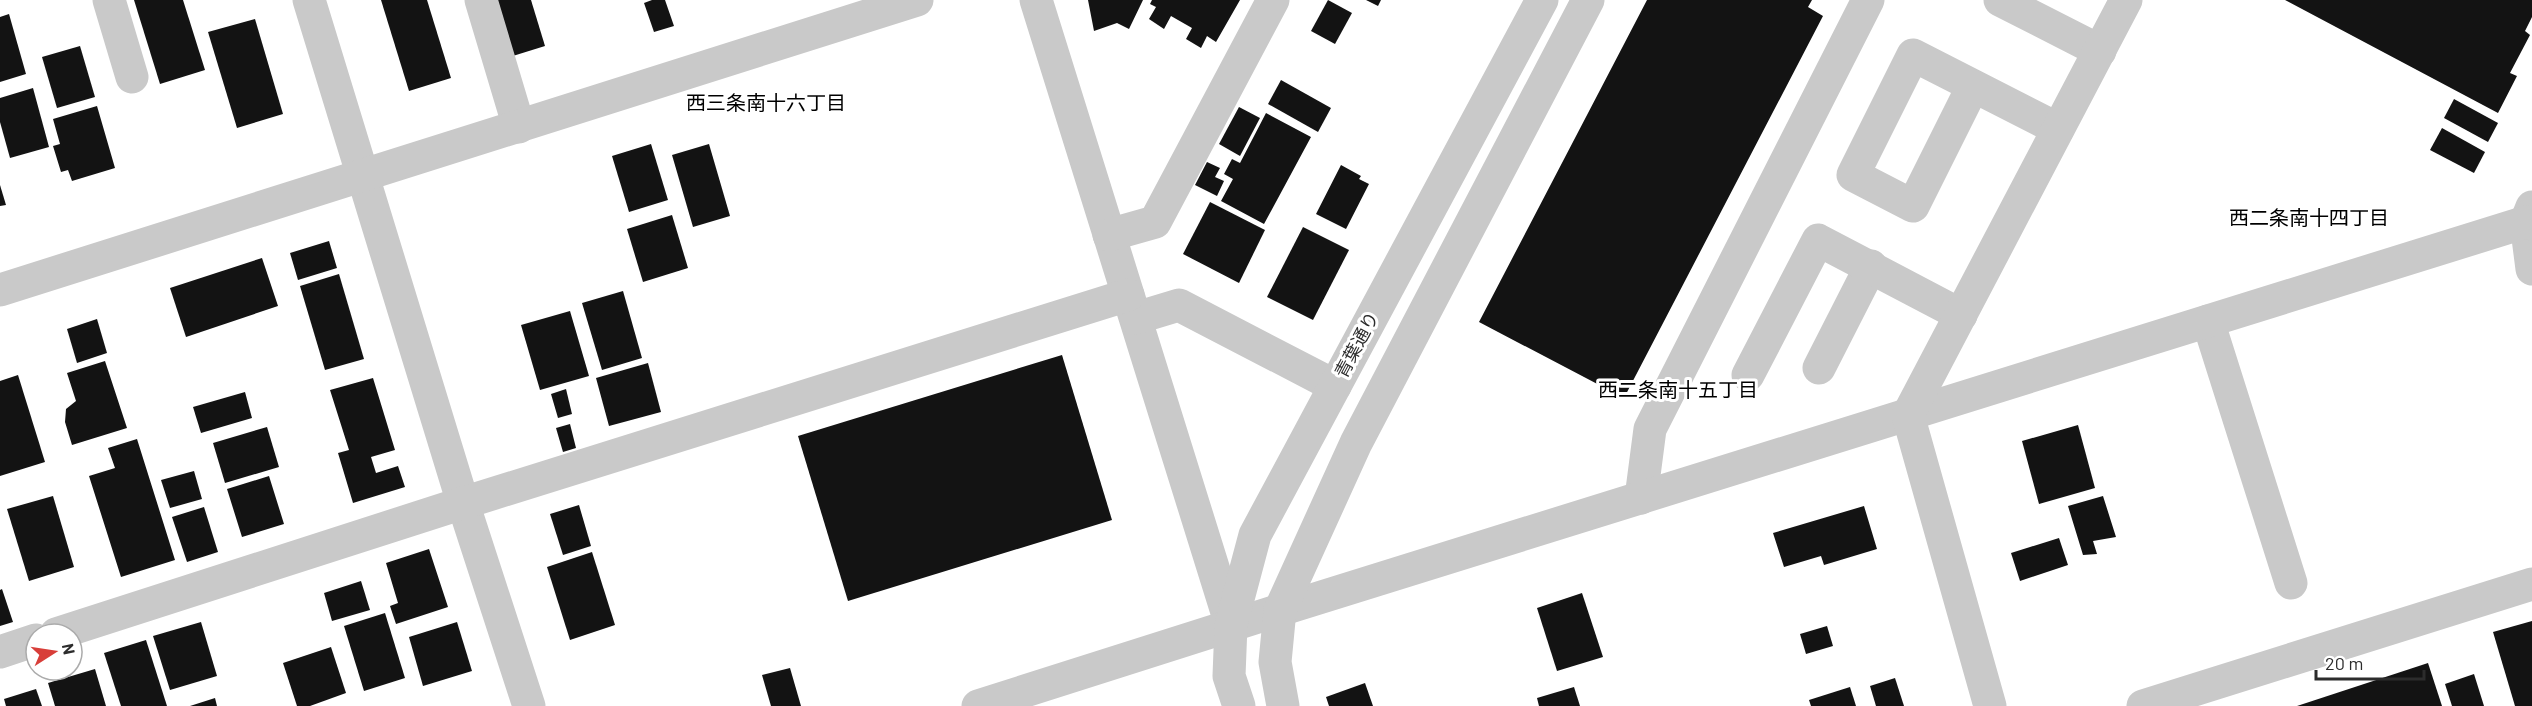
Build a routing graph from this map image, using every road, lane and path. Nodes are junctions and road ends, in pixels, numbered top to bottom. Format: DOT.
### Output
graph roads {
  1 [pos="109,0"];
  2 [pos="309,0"];
  3 [pos="481,0"];
  4 [pos="917,0"];
  5 [pos="1036,0"];
  6 [pos="1272,0"];
  7 [pos="1542,0"];
  8 [pos="1588,0"];
  9 [pos="1868,0"];
  10 [pos="2000,0"];
  11 [pos="2126,0"];
  12 [pos="2100,51"];
  13 [pos="132,77"];
  14 [pos="1973,86"];
  15 [pos="519,127"];
  16 [pos="2058,129"];
  17 [pos="365,177"];
  18 [pos="2530,218"];
  19 [pos="1109,235"];
  20 [pos="1871,266"];
  21 [pos="2532,269"];
  22 [pos="0,290"];
  23 [pos="1132,306"];
  24 [pos="1961,315"];
  25 [pos="2208,321"];
  26 [pos="1819,368"];
  27 [pos="1748,375"];
  28 [pos="1335,386"];
  29 [pos="1908,415"];
  30 [pos="1641,498"];
  31 [pos="463,503"];
  32 [pos="2291,583"];
  33 [pos="2532,584"];
  34 [pos="1280,610"];
  35 [pos="84,625"];
  36 [pos="1231,625"];
  37 [pos="24,644"];
  38 [pos="0,652"];
  39 [pos="529,706"];
  40 [pos="978,706"];
  41 [pos="1239,706"];
  42 [pos="1283,706"];
  43 [pos="1990,706"];
  44 [pos="2143,706"];
  1 -- 13 [label="street"];
  2 -- 17 [label="street"];
  3 -- 15 [label="street"];
  4 -- 15 [label="street"];
  5 -- 19 [label="street"];
  6 -- 19 [label="street"];
  7 -- 28 [label="street, 青葉通り"];
  8 -- 34 [label="street"];
  9 -- 30 [label="street"];
  10 -- 12 [label="street"];
  11 -- 12 [label="street"];
  12 -- 16 [label="street"];
  14 -- 16 [label="street"];
  15 -- 17 [label="street"];
  16 -- 24 [label="street"];
  17 -- 22 [label="street"];
  17 -- 31 [label="street"];
  18 -- 21 [label="street"];
  18 -- 25 [label="street"];
  19 -- 23 [label="street"];
  20 -- 24 [label="street"];
  20 -- 26 [label="street"];
  20 -- 27 [label="street"];
  23 -- 28 [label="street"];
  23 -- 31 [label="street"];
  23 -- 36 [label="street"];
  24 -- 29 [label="street"];
  25 -- 29 [label="street"];
  25 -- 32 [label="street"];
  28 -- 36 [label="street, 青葉通り"];
  29 -- 30 [label="street"];
  29 -- 43 [label="street"];
  30 -- 34 [label="street"];
  31 -- 35 [label="street"];
  31 -- 39 [label="street"];
  33 -- 44 [label="street"];
  34 -- 36 [label="street"];
  34 -- 42 [label="street"];
  36 -- 40 [label="street"];
  36 -- 41 [label="street, 青葉通り"];
  37 -- 38 [label="street"];
}
